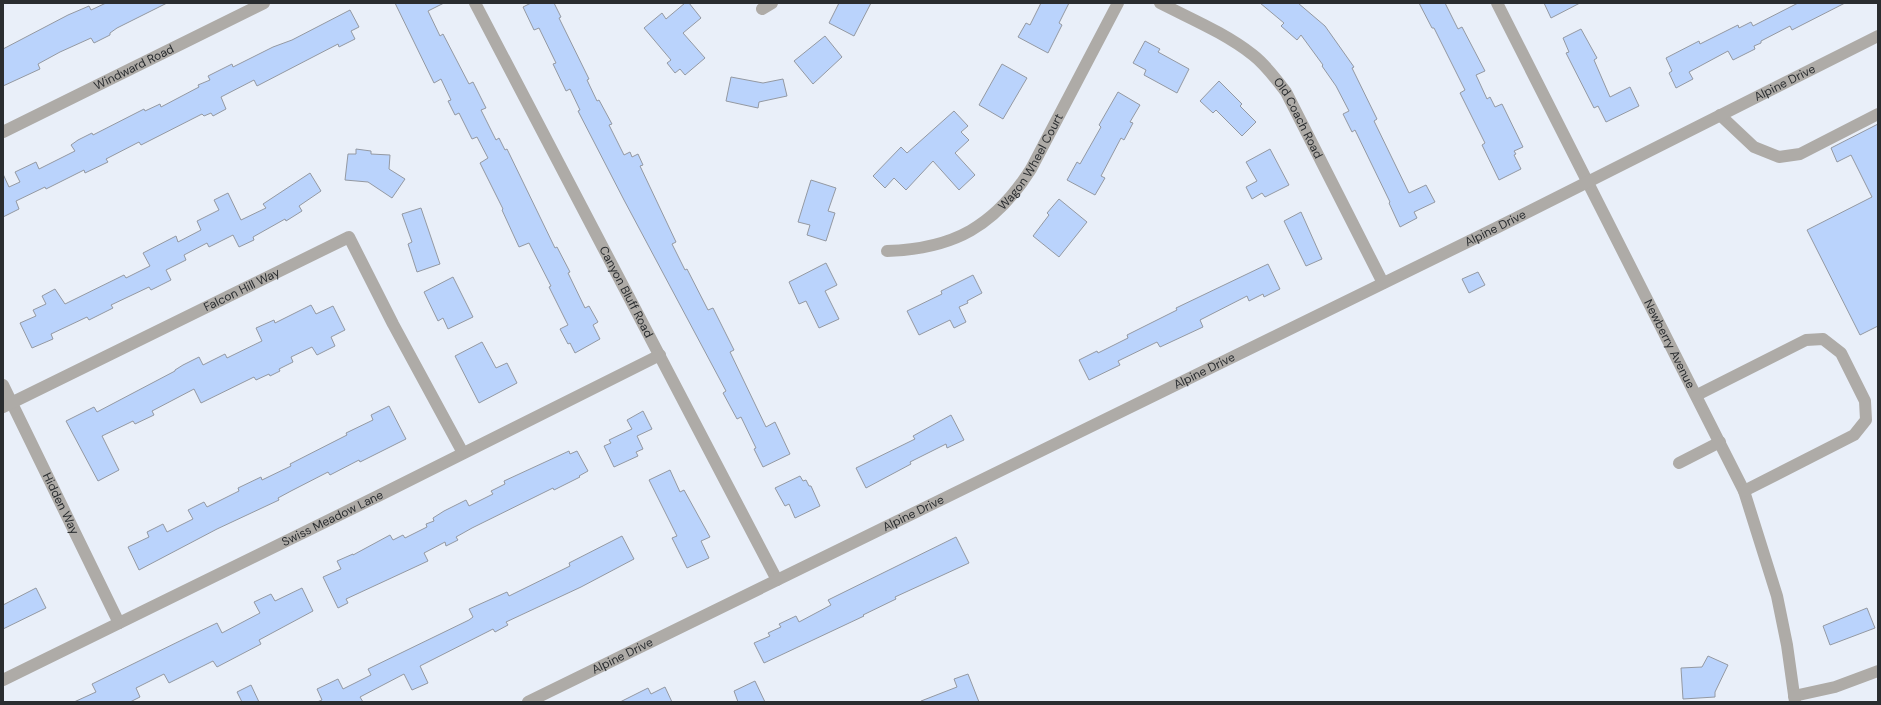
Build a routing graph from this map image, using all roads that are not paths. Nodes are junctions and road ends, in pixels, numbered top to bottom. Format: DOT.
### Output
graph roads {
  1 [pos="264,3"];
  2 [pos="475,3"];
  3 [pos="1118,3"];
  4 [pos="1160,3"];
  5 [pos="1497,3"];
  6 [pos="1878,36"];
  7 [pos="1878,114"];
  8 [pos="1720,115"];
  9 [pos="3,132"];
  10 [pos="1587,181"];
  11 [pos="887,250"];
  12 [pos="1383,283"];
  13 [pos="660,355"];
  14 [pos="3,384"];
  15 [pos="1697,395"];
  16 [pos="7,405"];
  17 [pos="1720,442"];
  18 [pos="463,453"];
  19 [pos="1679,463"];
  20 [pos="1744,491"];
  21 [pos="777,580"];
  22 [pos="119,623"];
  23 [pos="1878,671"];
  24 [pos="3,680"];
  25 [pos="1794,699"];
  26 [pos="528,702"];
  1 -- 9 [label="street, Windward Road"];
  2 -- 13 [label="street, Canyon Bluff Road"];
  3 -- 11 [label="street, Wagon Wheel Court"];
  4 -- 12 [label="street, Old Coach Road"];
  5 -- 10 [label="street, Newberry Avenue"];
  6 -- 8 [label="street, Alpine Drive"];
  7 -- 8 [label="street"];
  8 -- 10 [label="street, Alpine Drive"];
  10 -- 12 [label="street, Alpine Drive"];
  10 -- 15 [label="street, Newberry Avenue"];
  12 -- 21 [label="street, Alpine Drive"];
  13 -- 18 [label="street, Swiss Meadow Lane"];
  13 -- 21 [label="street, Canyon Bluff Road"];
  14 -- 16 [label="street, Hidden Way"];
  15 -- 17 [label="street, Newberry Avenue"];
  15 -- 20 [label="street"];
  16 -- 18 [label="street, Falcon Hill Way"];
  16 -- 22 [label="street, Hidden Way"];
  17 -- 19 [label="street"];
  17 -- 20 [label="street, Newberry Avenue"];
  18 -- 22 [label="street, Swiss Meadow Lane"];
  20 -- 25 [label="street, Newberry Avenue"];
  21 -- 26 [label="street, Alpine Drive"];
  22 -- 24 [label="street, Swiss Meadow Lane"];
  23 -- 25 [label="street"];
}
